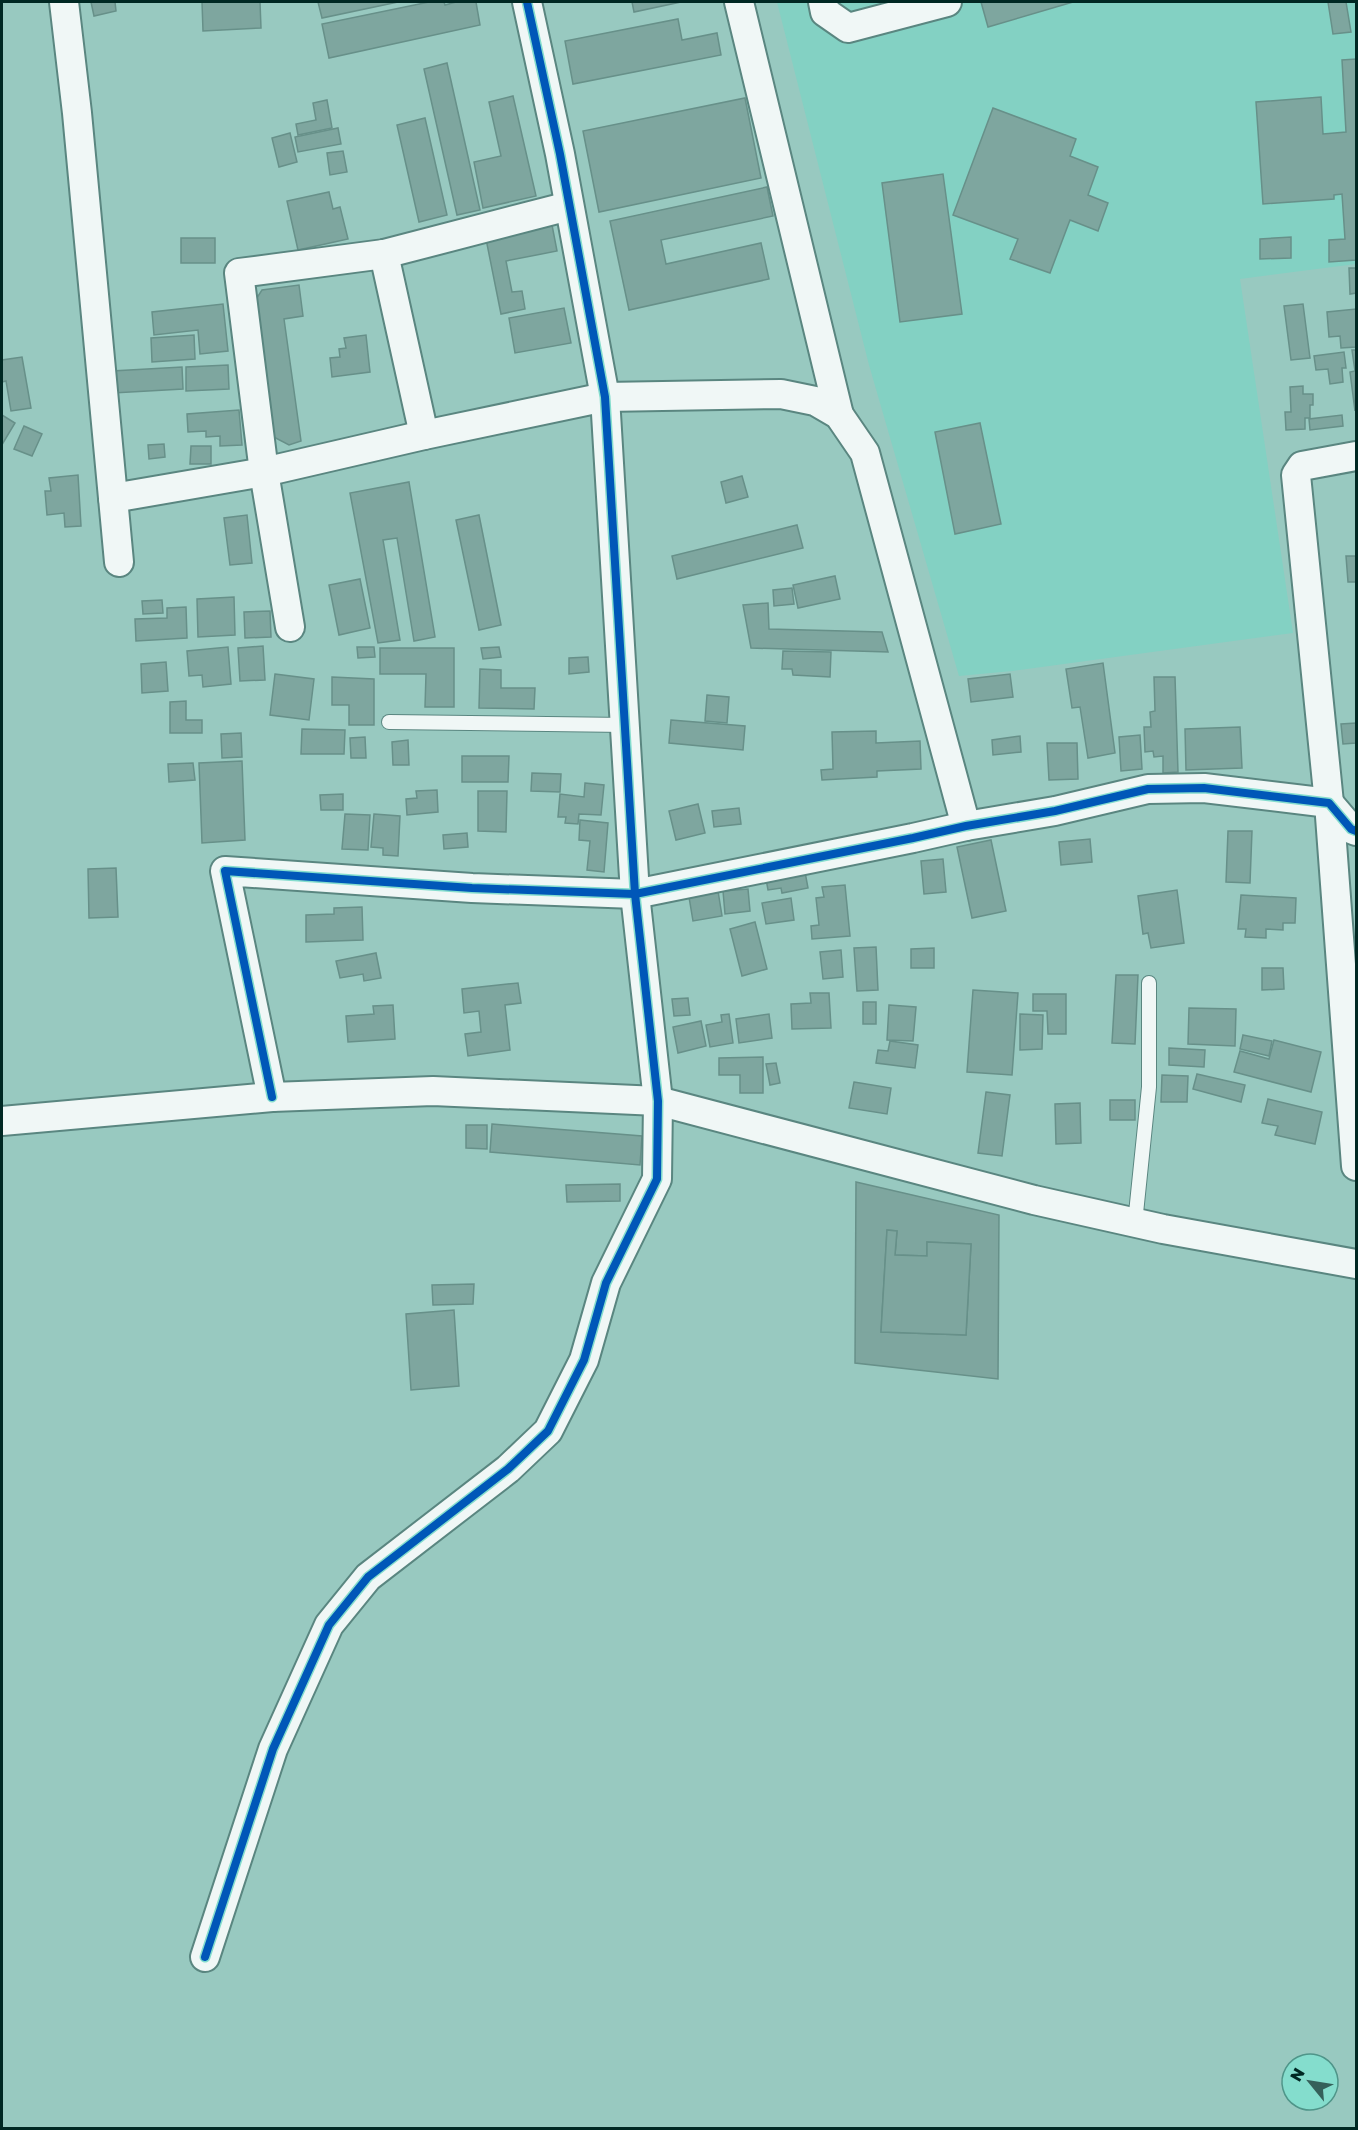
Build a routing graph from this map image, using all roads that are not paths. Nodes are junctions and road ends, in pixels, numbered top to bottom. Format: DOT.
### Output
graph roads {
  1 [pos="64,2"];
  2 [pos="527,2"];
  3 [pos="739,2"];
  4 [pos="823,2"];
  5 [pos="947,2"];
  6 [pos="569,206"];
  7 [pos="384,254"];
  8 [pos="605,397"];
  9 [pos="839,415"];
  10 [pos="424,435"];
  11 [pos="1356,456"];
  12 [pos="264,472"];
  13 [pos="113,498"];
  14 [pos="119,562"];
  15 [pos="290,627"];
  16 [pos="388,722"];
  17 [pos="626,725"];
  18 [pos="1329,804"];
  19 [pos="966,826"];
  20 [pos="1356,831"];
  21 [pos="635,894"];
  22 [pos="1149,983"];
  23 [pos="272,1097"];
  24 [pos="658,1101"];
  25 [pos="2,1121"];
  26 [pos="1356,1166"];
  27 [pos="1135,1223"];
  28 [pos="1356,1264"];
  29 [pos="205,1957"];
  1 -- 13 [label="street"];
  2 -- 6 [label="street"];
  3 -- 9 [label="street"];
  4 -- 5 [label="street"];
  6 -- 7 [label="street"];
  6 -- 8 [label="street"];
  7 -- 10 [label="street"];
  7 -- 12 [label="street"];
  8 -- 9 [label="street"];
  8 -- 10 [label="street"];
  8 -- 17 [label="street"];
  9 -- 19 [label="street"];
  10 -- 12 [label="street"];
  11 -- 18 [label="street"];
  12 -- 13 [label="street"];
  12 -- 15 [label="street"];
  13 -- 14 [label="street"];
  16 -- 17 [label="lane"];
  17 -- 21 [label="street"];
  18 -- 19 [label="street"];
  18 -- 20 [label="street"];
  18 -- 26 [label="street"];
  19 -- 21 [label="street"];
  21 -- 23 [label="street"];
  21 -- 24 [label="street"];
  22 -- 27 [label="lane"];
  23 -- 24 [label="street"];
  23 -- 25 [label="street"];
  24 -- 27 [label="street"];
  24 -- 29 [label="street"];
  27 -- 28 [label="street"];
}
